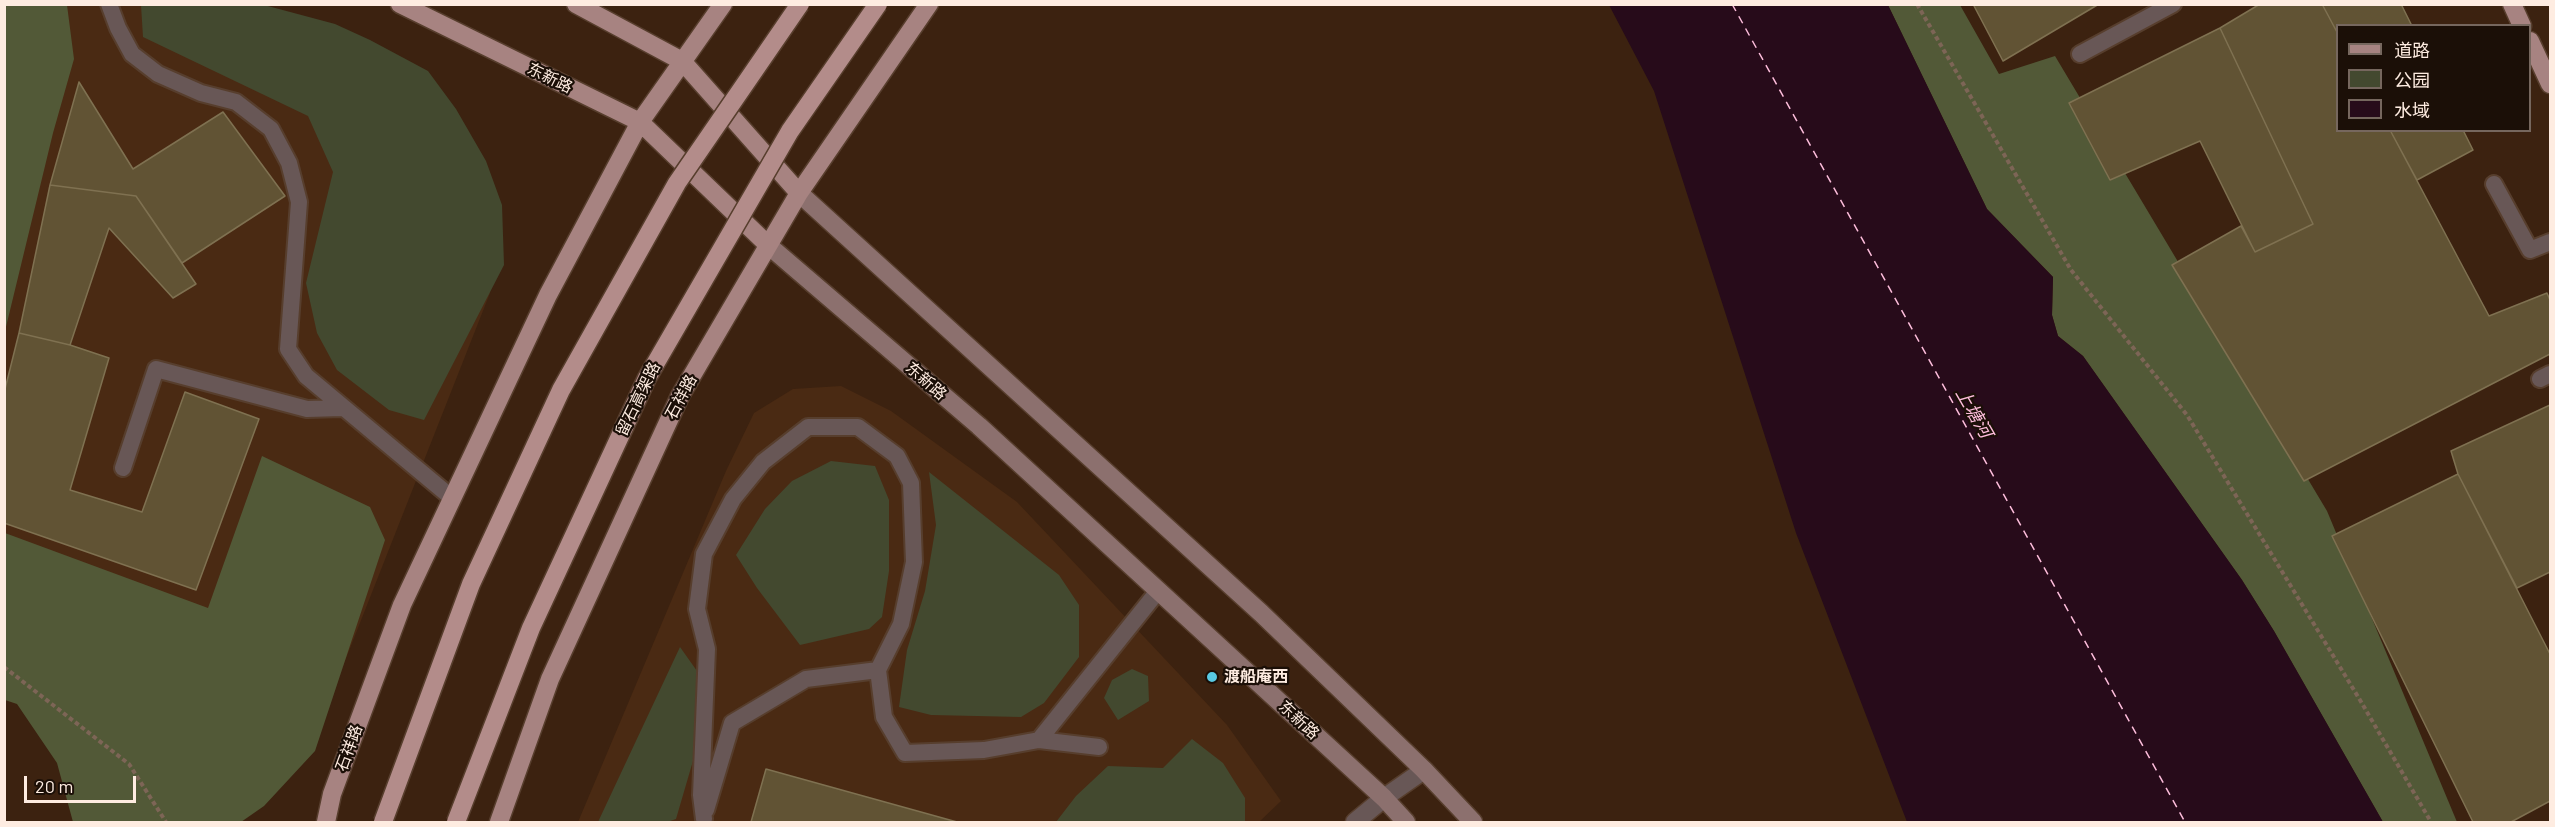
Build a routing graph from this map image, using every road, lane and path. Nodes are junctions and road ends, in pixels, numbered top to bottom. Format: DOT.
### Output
graph roads {
  1 [pos="109,4"];
  2 [pos="400,4"];
  3 [pos="576,4"];
  4 [pos="723,4"];
  5 [pos="800,4"];
  6 [pos="878,4"];
  7 [pos="929,4"];
  8 [pos="1917,4"];
  9 [pos="2173,4"];
  10 [pos="2512,4"];
  11 [pos="2521,24"];
  12 [pos="2531,44"];
  13 [pos="2080,54"];
  14 [pos="682,61"];
  15 [pos="2550,84"];
  16 [pos="640,122"];
  17 [pos="2494,184"];
  18 [pos="799,193"];
  19 [pos="2550,242"];
  20 [pos="768,245"];
  21 [pos="342,408"];
  22 [pos="123,468"];
  23 [pos="452,498"];
  24 [pos="1158,591"];
  25 [pos="4,667"];
  26 [pos="878,670"];
  27 [pos="1039,740"];
  28 [pos="1099,747"];
  29 [pos="1424,770"];
  30 [pos="1384,798"];
  31 [pos="702,820"];
  32 [pos="166,822"];
  33 [pos="326,822"];
  34 [pos="383,822"];
  35 [pos="456,822"];
  36 [pos="499,822"];
  37 [pos="1355,822"];
  38 [pos="1406,822"];
  39 [pos="1473,822"];
  40 [pos="2431,822"];
  1 -- 21 [label="lane"];
  2 -- 16 [label="main road, 东新路"];
  3 -- 14 [label="main road"];
  4 -- 14 [label="main road, 石祥路"];
  5 -- 34 [label="highway, bridge"];
  6 -- 35 [label="highway, 留石高架路, bridge"];
  7 -- 18 [label="main road, 石祥路"];
  8 -- 40 [label="path"];
  9 -- 13 [label="lane"];
  10 -- 11 [label="main road"];
  12 -- 15 [label="main road"];
  14 -- 16 [label="main road, 石祥路"];
  14 -- 18 [label="main road"];
  16 -- 20 [label="main road, 东新路"];
  16 -- 23 [label="main road, 石祥路"];
  17 -- 19 [label="lane"];
  18 -- 20 [label="main road, 石祥路"];
  18 -- 29 [label="main road"];
  20 -- 24 [label="main road, 东新路"];
  20 -- 36 [label="main road, 石祥路"];
  21 -- 22 [label="lane"];
  21 -- 23 [label="lane"];
  23 -- 33 [label="main road, 石祥路"];
  24 -- 27 [label="lane"];
  24 -- 30 [label="main road, 东新路"];
  25 -- 32 [label="path"];
  26 -- 27 [label="lane"];
  26 -- 31 [label="lane"];
  26 -- 31 [label="lane"];
  27 -- 28 [label="lane"];
  29 -- 30 [label="street"];
  29 -- 39 [label="main road"];
  30 -- 37 [label="street"];
  30 -- 38 [label="main road, 东新路"];
}
